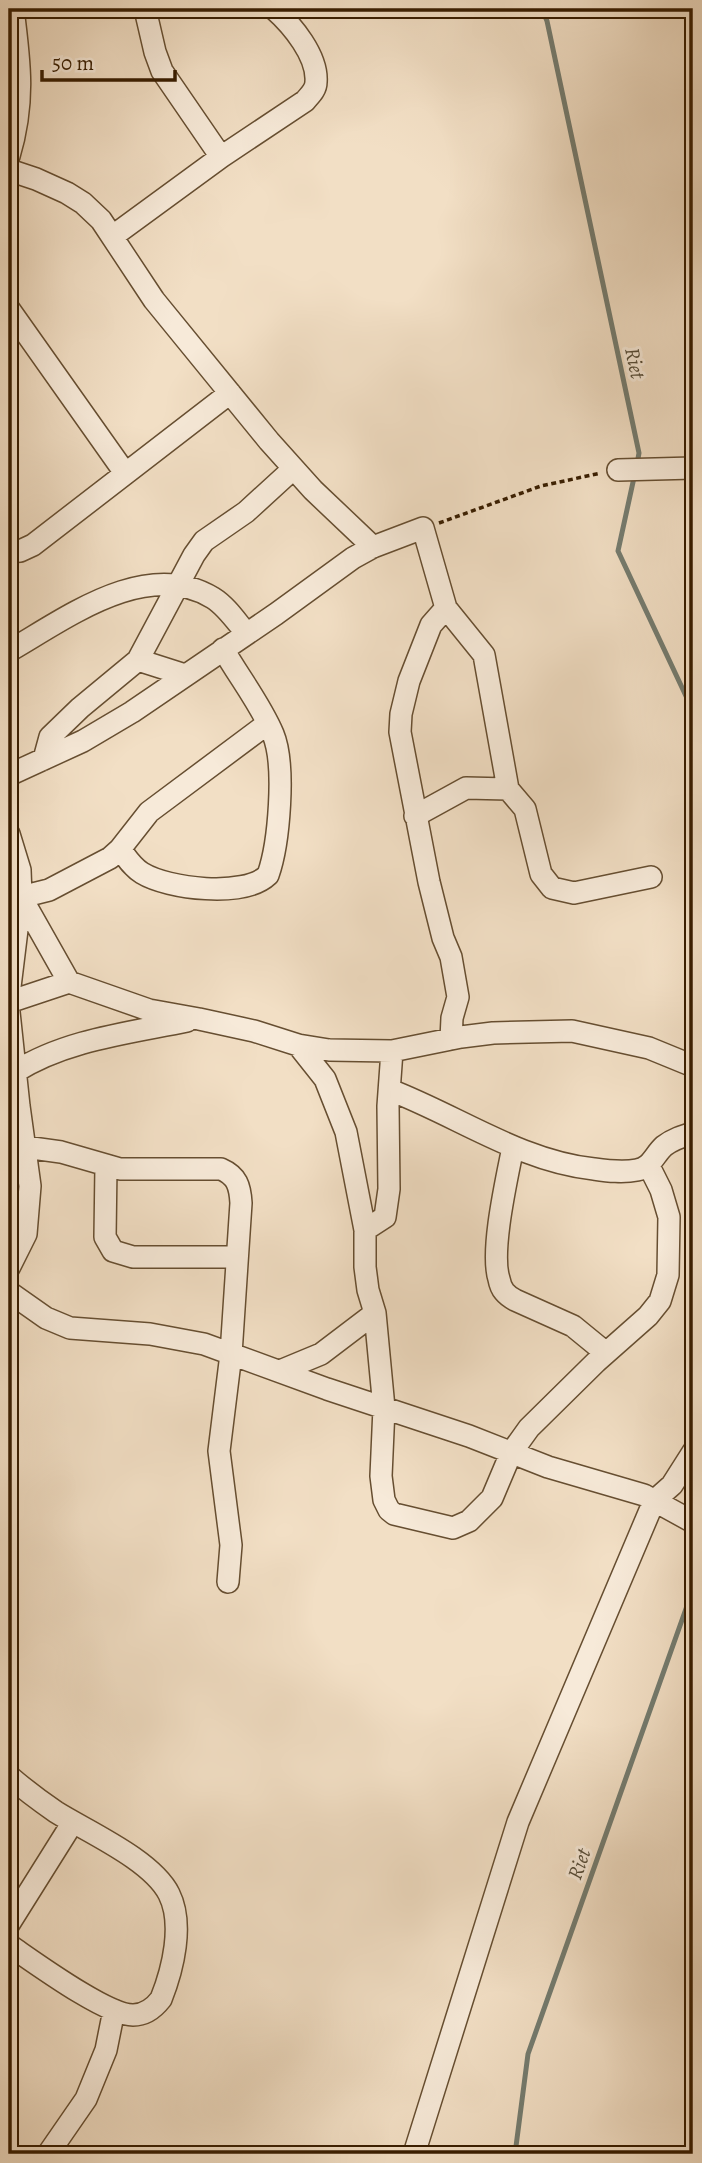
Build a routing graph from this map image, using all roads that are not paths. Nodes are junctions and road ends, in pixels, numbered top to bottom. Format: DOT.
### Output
graph roads {
  1 [pos="13,9"];
  2 [pos="145,9"];
  3 [pos="274,9"];
  4 [pos="9,156"];
  5 [pos="221,157"];
  6 [pos="9,170"];
  7 [pos="113,236"];
  8 [pos="9,309"];
  9 [pos="230,393"];
  10 [pos="693,468"];
  11 [pos="293,469"];
  12 [pos="618,470"];
  13 [pos="125,473"];
  14 [pos="373,547"];
  15 [pos="9,552"];
  16 [pos="178,586"];
  17 [pos="446,608"];
  18 [pos="246,633"];
  19 [pos="223,649"];
  20 [pos="9,651"];
  21 [pos="138,660"];
  22 [pos="185,675"];
  23 [pos="267,724"];
  24 [pos="44,759"];
  25 [pos="9,775"];
  26 [pos="508,789"];
  27 [pos="415,816"];
  28 [pos="9,834"];
  29 [pos="120,849"];
  30 [pos="650,877"];
  31 [pos="15,898"];
  32 [pos="69,982"];
  33 [pos="9,995"];
  34 [pos="9,1002"];
  35 [pos="9,1012"];
  36 [pos="199,1019"];
  37 [pos="451,1039"];
  38 [pos="298,1045"];
  39 [pos="392,1051"];
  40 [pos="693,1066"];
  41 [pos="15,1072"];
  42 [pos="390,1090"];
  43 [pos="693,1133"];
  44 [pos="25,1147"];
  45 [pos="513,1147"];
  46 [pos="106,1166"];
  47 [pos="649,1166"];
  48 [pos="365,1230"];
  49 [pos="237,1257"];
  50 [pos="9,1268"];
  51 [pos="9,1292"];
  52 [pos="375,1313"];
  53 [pos="606,1353"];
  54 [pos="231,1354"];
  55 [pos="280,1371"];
  56 [pos="384,1408"];
  57 [pos="693,1452"];
  58 [pos="511,1453"];
  59 [pos="654,1501"];
  60 [pos="693,1522"];
  61 [pos="228,1583"];
  62 [pos="9,1776"];
  63 [pos="74,1822"];
  64 [pos="9,1924"];
  65 [pos="9,1945"];
  66 [pos="114,2010"];
  67 [pos="48,2154"];
  68 [pos="414,2154"];
  1 -- 4 [label="street"];
  2 -- 5 [label="street"];
  3 -- 5 [label="street"];
  5 -- 7 [label="street"];
  6 -- 7 [label="street"];
  7 -- 9 [label="street"];
  8 -- 13 [label="street"];
  9 -- 11 [label="street"];
  9 -- 13 [label="street"];
  10 -- 12 [label="street"];
  11 -- 14 [label="street"];
  11 -- 16 [label="street"];
  13 -- 15 [label="street"];
  14 -- 17 [label="street"];
  14 -- 18 [label="street"];
  16 -- 18 [label="street"];
  16 -- 20 [label="street"];
  16 -- 21 [label="street"];
  17 -- 26 [label="street"];
  17 -- 27 [label="street"];
  18 -- 19 [label="street"];
  19 -- 22 [label="street"];
  19 -- 23 [label="street"];
  21 -- 22 [label="street"];
  21 -- 24 [label="street"];
  22 -- 24 [label="street"];
  23 -- 29 [label="street"];
  23 -- 29 [label="street"];
  24 -- 25 [label="street"];
  26 -- 27 [label="street"];
  26 -- 30 [label="street"];
  27 -- 37 [label="street"];
  28 -- 31 [label="street"];
  29 -- 31 [label="street"];
  31 -- 32 [label="street"];
  31 -- 33 [label="street"];
  32 -- 34 [label="street"];
  32 -- 36 [label="street"];
  35 -- 41 [label="street"];
  36 -- 38 [label="street"];
  36 -- 41 [label="street"];
  37 -- 39 [label="street"];
  37 -- 40 [label="street"];
  38 -- 39 [label="street"];
  38 -- 48 [label="street"];
  39 -- 42 [label="street"];
  41 -- 44 [label="street"];
  42 -- 45 [label="street"];
  42 -- 48 [label="street"];
  43 -- 47 [label="street"];
  44 -- 46 [label="street"];
  44 -- 50 [label="street"];
  45 -- 47 [label="street"];
  45 -- 53 [label="street"];
  46 -- 49 [label="street"];
  46 -- 49 [label="street"];
  47 -- 53 [label="street"];
  48 -- 52 [label="street"];
  49 -- 54 [label="street"];
  51 -- 54 [label="street"];
  52 -- 55 [label="street"];
  52 -- 56 [label="street"];
  53 -- 58 [label="street"];
  54 -- 55 [label="street"];
  54 -- 61 [label="street"];
  55 -- 56 [label="street"];
  56 -- 58 [label="street"];
  56 -- 58 [label="street"];
  57 -- 59 [label="street"];
  58 -- 59 [label="street"];
  59 -- 60 [label="street"];
  59 -- 68 [label="street"];
  62 -- 63 [label="street"];
  63 -- 64 [label="street"];
  63 -- 66 [label="street"];
  65 -- 66 [label="street"];
  66 -- 67 [label="street"];
}
